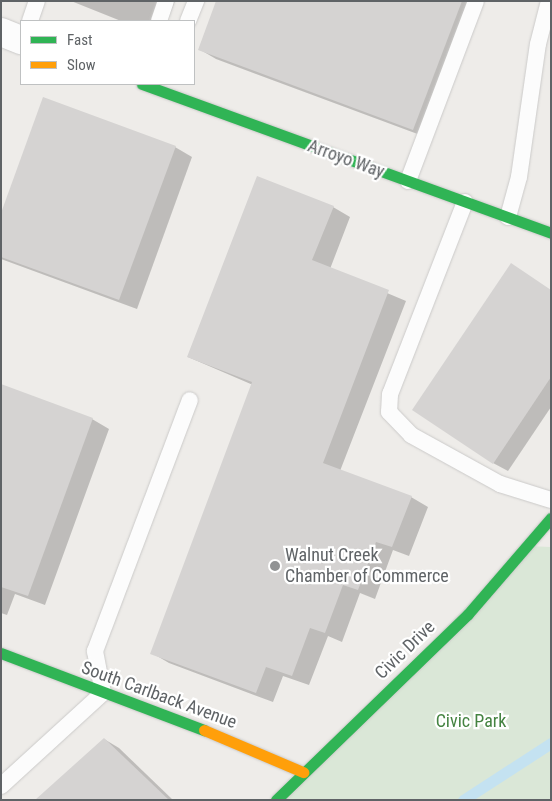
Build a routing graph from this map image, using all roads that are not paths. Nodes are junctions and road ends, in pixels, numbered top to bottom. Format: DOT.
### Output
graph roads {
  1 [pos="37,1"];
  2 [pos="166,1"];
  3 [pos="196,1"];
  4 [pos="476,1"];
  5 [pos="549,1"];
  6 [pos="30,20"];
  7 [pos="159,20"];
  8 [pos="188,20"];
  9 [pos="1,32"];
  10 [pos="20,40"];
  11 [pos="149,85"];
  12 [pos="162,87"];
  13 [pos="408,181"];
  14 [pos="465,202"];
  15 [pos="508,218"];
  16 [pos="551,233"];
  17 [pos="190,400"];
  18 [pos="551,500"];
  19 [pos="551,518"];
  20 [pos="4,658"];
  21 [pos="103,693"];
  22 [pos="303,772"];
  23 [pos="1,786"];
  24 [pos="276,800"];
  1 -- 6 [label="lane"];
  2 -- 7 [label="lane"];
  3 -- 8 [label="lane"];
  4 -- 13 [label="lane"];
  5 -- 15 [label="lane"];
  9 -- 10 [label="street"];
  11 -- 12 [label="street, Arroyo Way"];
  12 -- 13 [label="street, Arroyo Way"];
  13 -- 14 [label="street, Arroyo Way"];
  14 -- 15 [label="street, Arroyo Way"];
  14 -- 18 [label="lane"];
  15 -- 16 [label="street, Arroyo Way"];
  17 -- 21 [label="lane"];
  19 -- 22 [label="street, Civic Drive"];
  20 -- 21 [label="street, South Carlback Avenue"];
  21 -- 22 [label="street, South Carlback Avenue"];
  21 -- 23 [label="lane"];
  22 -- 24 [label="street, Civic Drive"];
}
